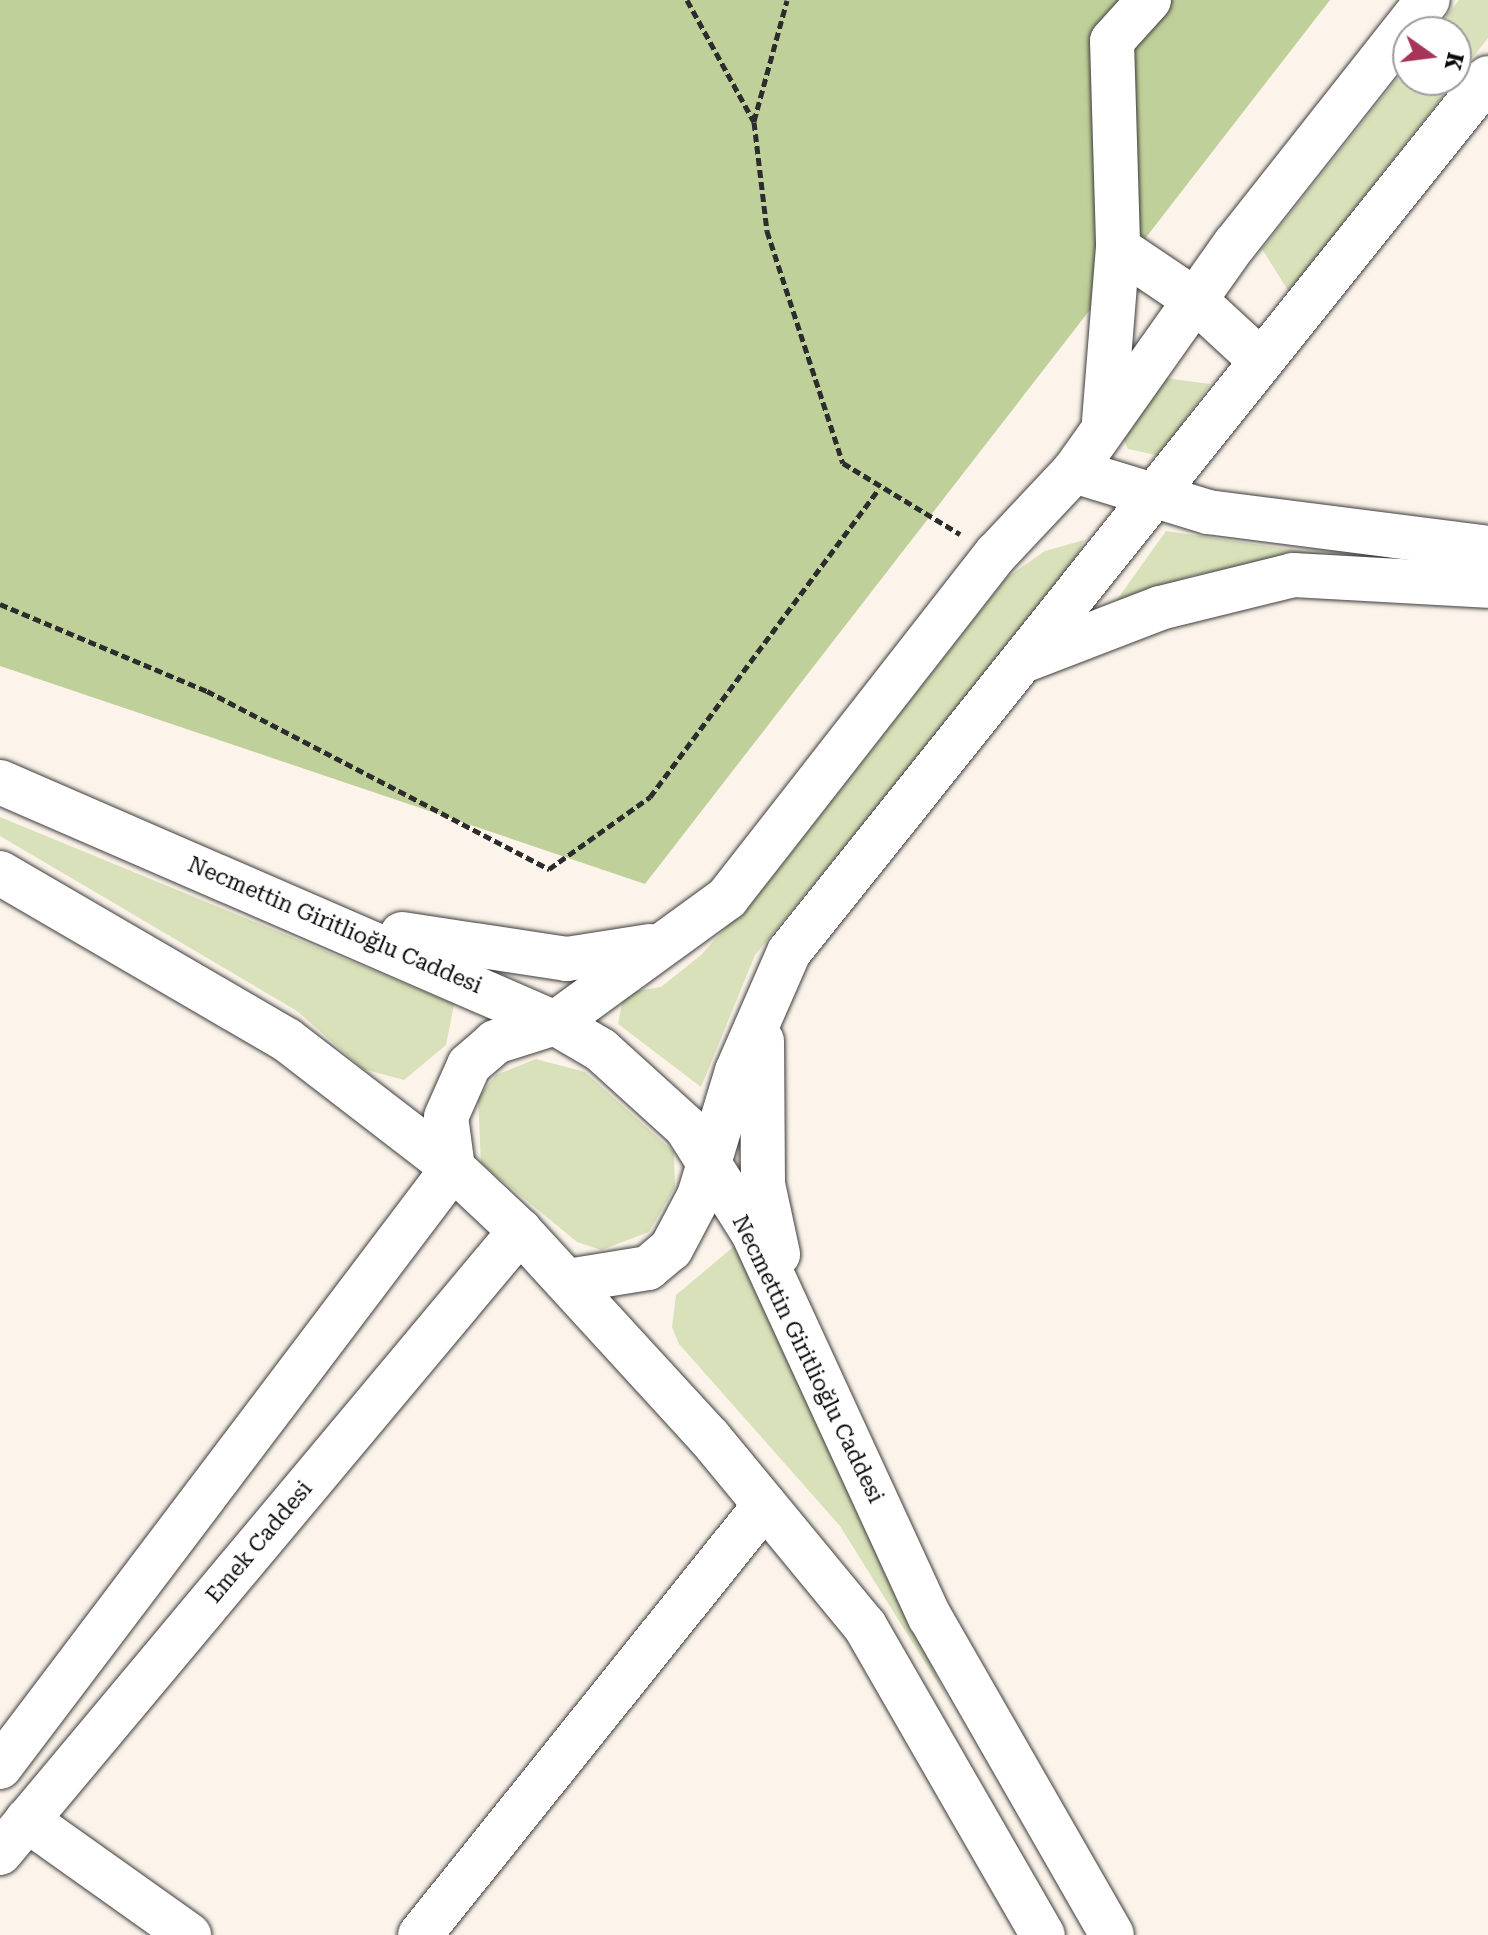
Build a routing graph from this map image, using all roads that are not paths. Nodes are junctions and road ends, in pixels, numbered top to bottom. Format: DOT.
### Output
graph roads {
  1 [pos="1149,0"];
  2 [pos="1428,0"];
  3 [pos="1488,78"];
  4 [pos="1118,248"];
  5 [pos="1195,300"];
  6 [pos="1261,361"];
  7 [pos="1104,421"];
  8 [pos="1074,471"];
  9 [pos="1155,493"];
  10 [pos="1488,548"];
  11 [pos="1488,586"];
  12 [pos="1028,659"];
  13 [pos="0,782"];
  14 [pos="0,873"];
  15 [pos="280,901"];
  16 [pos="676,940"];
  17 [pos="789,952"];
  18 [pos="555,1023"];
  19 [pos="707,1162"];
  20 [pos="453,1168"];
  21 [pos="520,1231"];
  22 [pos="568,1281"];
  23 [pos="797,1330"];
  24 [pos="765,1505"];
  25 [pos="0,1767"];
  26 [pos="14,1810"];
  27 [pos="0,1853"];
  28 [pos="189,1935"];
  29 [pos="420,1935"];
  30 [pos="1043,1935"];
  31 [pos="1112,1935"];
  1 -- 4 [label="street"];
  2 -- 5 [label="street"];
  3 -- 6 [label="street"];
  4 -- 5 [label="street"];
  4 -- 7 [label="street"];
  5 -- 6 [label="street"];
  5 -- 7 [label="street"];
  6 -- 9 [label="street"];
  7 -- 8 [label="street"];
  8 -- 9 [label="street"];
  8 -- 16 [label="street"];
  9 -- 10 [label="street"];
  9 -- 12 [label="street"];
  11 -- 12 [label="street"];
  12 -- 17 [label="street"];
  13 -- 15 [label="street, Necmettin Giritlioğlu Caddesi"];
  14 -- 20 [label="street"];
  15 -- 16 [label="street"];
  15 -- 18 [label="street, Necmettin Giritlioğlu Caddesi"];
  16 -- 18 [label="street"];
  17 -- 19 [label="street"];
  17 -- 23 [label="street"];
  18 -- 19 [label="street, Necmettin Giritlioğlu Caddesi"];
  18 -- 20 [label="street"];
  19 -- 22 [label="street"];
  19 -- 23 [label="street, Necmettin Giritlioğlu Caddesi"];
  20 -- 21 [label="street"];
  20 -- 25 [label="street"];
  21 -- 22 [label="street"];
  21 -- 26 [label="street, Emek Caddesi"];
  22 -- 24 [label="street"];
  23 -- 31 [label="street, Necmettin Giritlioğlu Caddesi"];
  24 -- 29 [label="street"];
  24 -- 30 [label="street"];
  26 -- 27 [label="street, Emek Caddesi"];
  26 -- 28 [label="street"];
}
